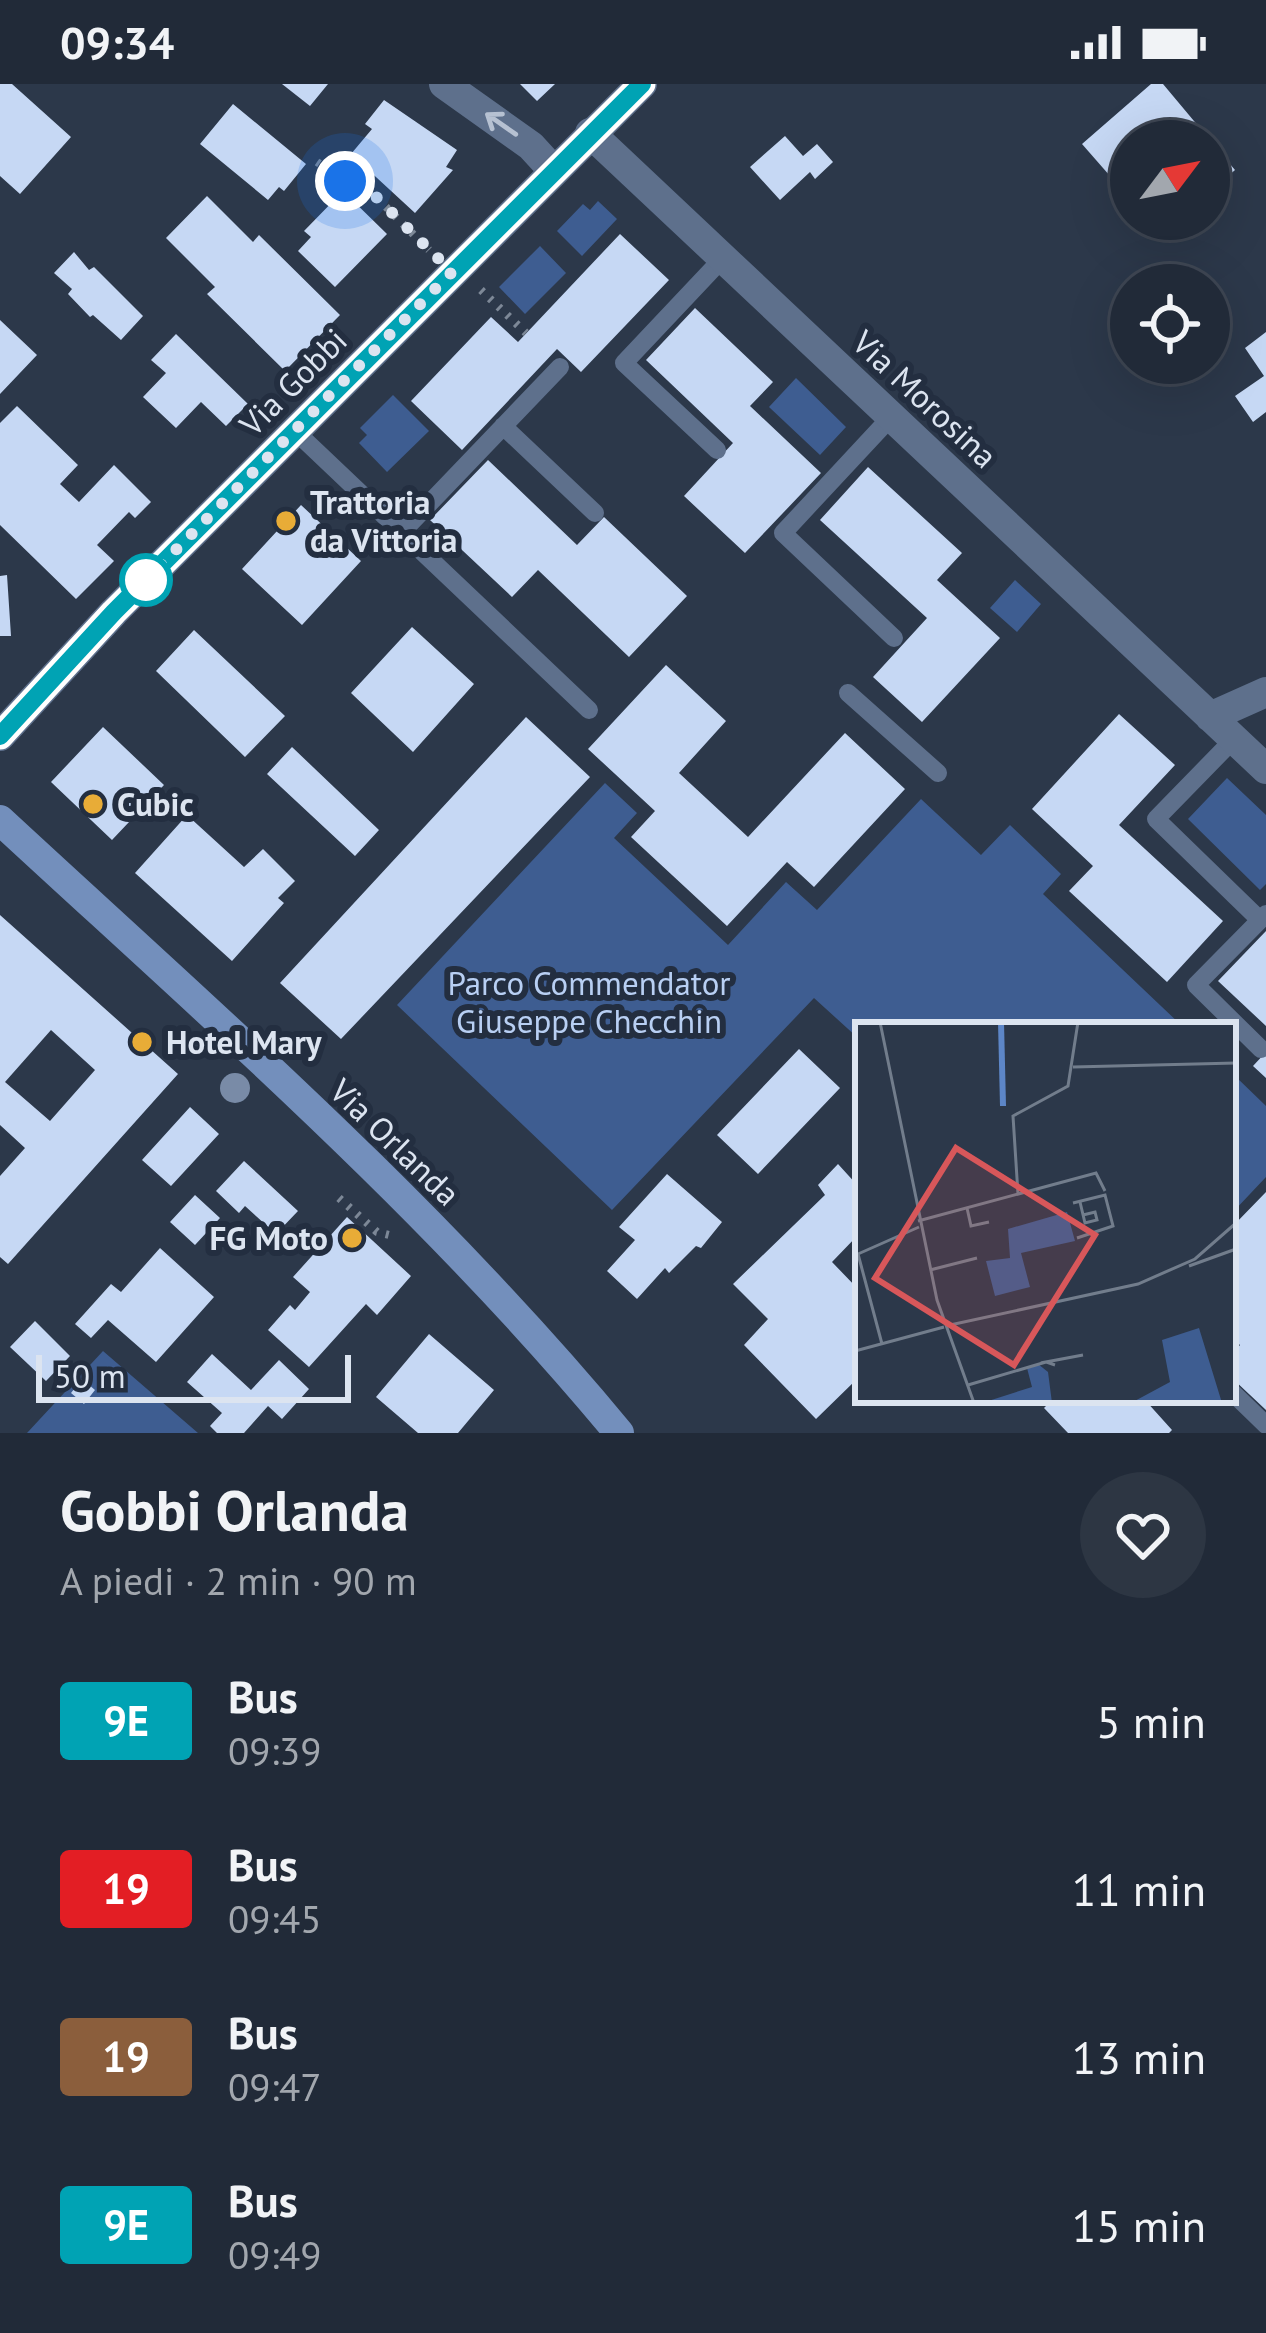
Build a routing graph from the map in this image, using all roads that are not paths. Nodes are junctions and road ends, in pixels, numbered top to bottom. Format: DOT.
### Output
graph roads {
  1 [pos="444,84"];
  2 [pos="642,84"];
  3 [pos="590,134"];
  4 [pos="553,170"];
  5 [pos="723,258"];
  6 [pos="560,367"];
  7 [pos="891,417"];
  8 [pos="503,426"];
  9 [pos="295,431"];
  10 [pos="717,450"];
  11 [pos="595,513"];
  12 [pos="401,532"];
  13 [pos="894,638"];
  14 [pos="1266,692"];
  15 [pos="848,693"];
  16 [pos="589,710"];
  17 [pos="1210,717"];
  18 [pos="0,736"];
  19 [pos="1234,739"];
  20 [pos="1266,770"];
  21 [pos="938,773"];
  22 [pos="0,820"];
  23 [pos="1263,917"];
  24 [pos="1234,1022"];
  25 [pos="1236,1024"];
  26 [pos="1261,1049"];
  27 [pos="1236,1396"];
  28 [pos="1266,1425"];
  29 [pos="619,1433"];
  4 -- 1 [label="street, one-way"];
  2 -- 3 [label="street, Via Gobbi"];
  3 -- 4 [label="street, Via Gobbi"];
  3 -- 5 [label="street, Via Morosina"];
  4 -- 9 [label="street, Via Gobbi"];
  5 -- 7 [label="street, Via Morosina"];
  5 -- 10 [label="lane"];
  6 -- 8 [label="lane"];
  7 -- 13 [label="lane"];
  7 -- 17 [label="street, Via Morosina"];
  8 -- 11 [label="lane"];
  8 -- 12 [label="lane"];
  9 -- 12 [label="lane"];
  9 -- 18 [label="street, Via Gobbi"];
  12 -- 16 [label="lane"];
  14 -- 17 [label="street"];
  15 -- 21 [label="lane"];
  17 -- 19 [label="street, Via Morosina"];
  19 -- 20 [label="street, Via Morosina"];
  19 -- 23 [label="lane"];
  22 -- 29 [label="main road, Via Orlanda"];
  23 -- 24 [label="lane"];
  25 -- 26 [label="lane"];
  27 -- 28 [label="lane"];
}
